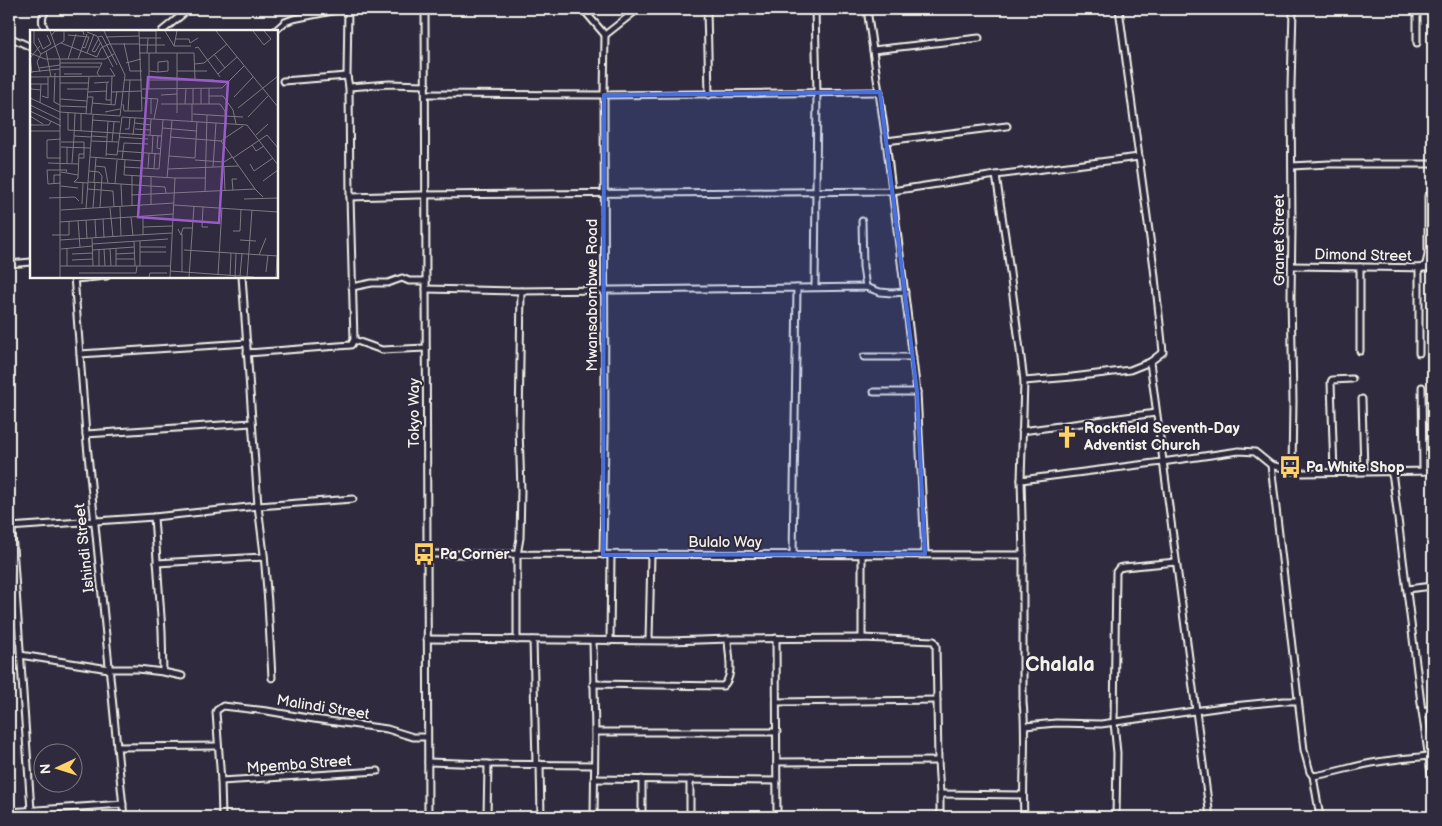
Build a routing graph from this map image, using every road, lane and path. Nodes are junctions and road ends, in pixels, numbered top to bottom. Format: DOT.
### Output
graph roads {
  1 [pos="47,9"];
  2 [pos="189,9"];
  3 [pos="342,9"];
  4 [pos="348,9"];
  5 [pos="425,9"];
  6 [pos="583,9"];
  7 [pos="638,9"];
  8 [pos="707,9"];
  9 [pos="815,9"];
  10 [pos="867,9"];
  11 [pos="1119,9"];
  12 [pos="1293,9"];
  13 [pos="1417,9"];
  14 [pos="46,30"];
  15 [pos="163,30"];
  16 [pos="276,30"];
  17 [pos="605,35"];
  18 [pos="9,37"];
  19 [pos="979,38"];
  20 [pos="1416,43"];
  21 [pos="30,47"];
  22 [pos="873,50"];
  23 [pos="347,76"];
  24 [pos="283,81"];
  25 [pos="426,86"];
  26 [pos="350,87"];
  27 [pos="880,92"];
  28 [pos="426,94"];
  29 [pos="817,94"];
  30 [pos="604,95"];
  31 [pos="709,95"];
  32 [pos="1007,126"];
  33 [pos="886,141"];
  34 [pos="1139,157"];
  35 [pos="1433,164"];
  36 [pos="1292,166"];
  37 [pos="996,175"];
  38 [pos="892,191"];
  39 [pos="604,193"];
  40 [pos="817,193"];
  41 [pos="426,195"];
  42 [pos="1428,196"];
  43 [pos="350,198"];
  44 [pos="862,221"];
  45 [pos="30,262"];
  46 [pos="9,264"];
  47 [pos="1292,266"];
  48 [pos="1360,267"];
  49 [pos="1420,268"];
  50 [pos="1433,268"];
  51 [pos="75,278"];
  52 [pos="242,278"];
  53 [pos="426,281"];
  54 [pos="352,287"];
  55 [pos="866,287"];
  56 [pos="797,288"];
  57 [pos="815,288"];
  58 [pos="426,289"];
  59 [pos="605,290"];
  60 [pos="521,291"];
  61 [pos="905,292"];
  62 [pos="354,340"];
  63 [pos="247,343"];
  64 [pos="426,348"];
  65 [pos="1360,351"];
  66 [pos="247,353"];
  67 [pos="1419,353"];
  68 [pos="80,354"];
  69 [pos="864,357"];
  70 [pos="913,357"];
  71 [pos="1150,362"];
  72 [pos="1352,379"];
  73 [pos="1024,381"];
  74 [pos="1422,387"];
  75 [pos="874,392"];
  76 [pos="917,392"];
  77 [pos="1362,399"];
  78 [pos="1156,413"];
  79 [pos="252,423"];
  80 [pos="1022,431"];
  81 [pos="86,434"];
  82 [pos="1162,462"];
  83 [pos="1271,465"];
  84 [pos="1433,470"];
  85 [pos="1292,471"];
  86 [pos="1364,471"];
  87 [pos="1423,471"];
  88 [pos="1334,472"];
  89 [pos="1391,472"];
  90 [pos="1020,480"];
  91 [pos="9,488"];
  92 [pos="353,499"];
  93 [pos="258,506"];
  94 [pos="154,517"];
  95 [pos="94,521"];
  96 [pos="10,527"];
  97 [pos="427,554"];
  98 [pos="925,554"];
  99 [pos="517,555"];
  100 [pos="603,555"];
  101 [pos="611,555"];
  102 [pos="650,555"];
  103 [pos="793,555"];
  104 [pos="862,555"];
  105 [pos="1023,555"];
  106 [pos="264,557"];
  107 [pos="1176,562"];
  108 [pos="158,563"];
  109 [pos="1433,586"];
  110 [pos="1407,589"];
  111 [pos="776,638"];
  112 [pos="862,638"];
  113 [pos="427,639"];
  114 [pos="728,639"];
  115 [pos="517,640"];
  116 [pos="533,640"];
  117 [pos="610,640"];
  118 [pos="649,640"];
  119 [pos="593,641"];
  120 [pos="20,655"];
  121 [pos="109,669"];
  122 [pos="163,672"];
  123 [pos="182,676"];
  124 [pos="272,678"];
  125 [pos="593,684"];
  126 [pos="937,700"];
  127 [pos="777,702"];
  128 [pos="1298,702"];
  129 [pos="1433,709"];
  130 [pos="1195,711"];
  131 [pos="1422,711"];
  132 [pos="1114,722"];
  133 [pos="1025,726"];
  134 [pos="595,732"];
  135 [pos="777,732"];
  136 [pos="427,737"];
  137 [pos="218,746"];
  138 [pos="117,747"];
  139 [pos="1429,756"];
  140 [pos="938,761"];
  141 [pos="428,762"];
  142 [pos="777,762"];
  143 [pos="488,764"];
  144 [pos="538,764"];
  145 [pos="594,765"];
  146 [pos="378,771"];
  147 [pos="1313,776"];
  148 [pos="594,779"];
  149 [pos="642,780"];
  150 [pos="690,780"];
  151 [pos="221,781"];
  152 [pos="777,781"];
  153 [pos="1433,783"];
  154 [pos="940,794"];
  155 [pos="1022,796"];
  156 [pos="123,804"];
  157 [pos="31,810"];
  158 [pos="9,812"];
  159 [pos="124,817"];
  160 [pos="222,817"];
  161 [pos="428,817"];
  162 [pos="487,817"];
  163 [pos="541,817"];
  164 [pos="594,817"];
  165 [pos="642,817"];
  166 [pos="690,817"];
  167 [pos="777,817"];
  168 [pos="940,817"];
  169 [pos="1024,817"];
  170 [pos="1116,817"];
  171 [pos="1210,817"];
  172 [pos="1320,817"];
  1 -- 14 [label="street"];
  2 -- 15 [label="street"];
  3 -- 16 [label="street"];
  4 -- 23 [label="street"];
  5 -- 25 [label="street, Tokyo Way"];
  6 -- 17 [label="street"];
  7 -- 17 [label="street"];
  8 -- 31 [label="street"];
  9 -- 29 [label="street"];
  10 -- 22 [label="street"];
  11 -- 34 [label="street"];
  12 -- 36 [label="street, Granet Street"];
  13 -- 20 [label="street"];
  17 -- 30 [label="street, Mwansabombwe Road"];
  18 -- 21 [label="street"];
  19 -- 22 [label="street"];
  22 -- 27 [label="street"];
  23 -- 24 [label="street"];
  23 -- 26 [label="street"];
  25 -- 26 [label="street"];
  25 -- 28 [label="street, Tokyo Way"];
  26 -- 43 [label="street"];
  27 -- 29 [label="street"];
  27 -- 33 [label="street"];
  28 -- 30 [label="street"];
  28 -- 41 [label="street, Tokyo Way"];
  29 -- 31 [label="street"];
  29 -- 40 [label="street"];
  30 -- 31 [label="street"];
  30 -- 39 [label="street, Mwansabombwe Road"];
  32 -- 33 [label="street"];
  33 -- 38 [label="street"];
  34 -- 37 [label="street"];
  34 -- 71 [label="street"];
  35 -- 36 [label="street"];
  36 -- 47 [label="street, Granet Street"];
  37 -- 38 [label="street"];
  37 -- 73 [label="street"];
  38 -- 40 [label="street"];
  38 -- 61 [label="street"];
  39 -- 40 [label="street"];
  39 -- 41 [label="street"];
  39 -- 59 [label="street, Mwansabombwe Road"];
  40 -- 57 [label="street"];
  41 -- 43 [label="street"];
  41 -- 53 [label="street, Tokyo Way"];
  42 -- 49 [label="street"];
  43 -- 54 [label="street"];
  44 -- 55 [label="street"];
  45 -- 46 [label="street"];
  47 -- 48 [label="street, Dimond Street"];
  47 -- 85 [label="street, Granet Street"];
  48 -- 49 [label="street, Dimond Street"];
  48 -- 65 [label="street"];
  49 -- 50 [label="street, Dimond Street"];
  49 -- 67 [label="street"];
  51 -- 68 [label="street, Ishindi Street"];
  52 -- 63 [label="street"];
  53 -- 54 [label="street"];
  53 -- 58 [label="street, Tokyo Way"];
  54 -- 62 [label="street"];
  55 -- 57 [label="street"];
  55 -- 61 [label="street"];
  56 -- 57 [label="street"];
  56 -- 59 [label="street"];
  56 -- 103 [label="street"];
  58 -- 60 [label="street"];
  58 -- 64 [label="street, Tokyo Way"];
  59 -- 60 [label="street"];
  59 -- 100 [label="street, Mwansabombwe Road"];
  60 -- 99 [label="street"];
  61 -- 70 [label="street"];
  62 -- 64 [label="street"];
  62 -- 66 [label="street"];
  63 -- 66 [label="street"];
  63 -- 68 [label="street"];
  64 -- 97 [label="street, Tokyo Way"];
  66 -- 79 [label="street"];
  68 -- 81 [label="street, Ishindi Street"];
  69 -- 70 [label="street"];
  70 -- 76 [label="street"];
  71 -- 73 [label="street"];
  71 -- 78 [label="street"];
  72 -- 88 [label="street"];
  73 -- 80 [label="street"];
  74 -- 87 [label="street"];
  75 -- 76 [label="street"];
  76 -- 98 [label="street"];
  77 -- 86 [label="street"];
  78 -- 80 [label="street"];
  78 -- 82 [label="street"];
  79 -- 81 [label="street"];
  79 -- 93 [label="street"];
  80 -- 90 [label="street"];
  81 -- 95 [label="street, Ishindi Street"];
  82 -- 83 [label="street"];
  82 -- 90 [label="street"];
  82 -- 107 [label="street"];
  83 -- 85 [label="street"];
  83 -- 128 [label="street"];
  84 -- 87 [label="street"];
  85 -- 88 [label="street"];
  86 -- 88 [label="street"];
  86 -- 89 [label="street"];
  87 -- 89 [label="street"];
  89 -- 110 [label="street"];
  90 -- 105 [label="street"];
  91 -- 96 [label="street"];
  92 -- 93 [label="street"];
  93 -- 94 [label="street"];
  93 -- 106 [label="street"];
  94 -- 95 [label="street"];
  94 -- 108 [label="street"];
  95 -- 96 [label="street"];
  95 -- 121 [label="street, Ishindi Street"];
  96 -- 120 [label="street"];
  97 -- 99 [label="street, Bulalo Way"];
  97 -- 113 [label="street, Tokyo Way"];
  98 -- 104 [label="street, Bulalo Way"];
  98 -- 105 [label="street, Bulalo Way"];
  99 -- 100 [label="street, Bulalo Way"];
  99 -- 115 [label="street"];
  100 -- 101 [label="street, Bulalo Way"];
  101 -- 102 [label="street, Bulalo Way"];
  101 -- 117 [label="street"];
  102 -- 103 [label="street, Bulalo Way"];
  102 -- 118 [label="street"];
  103 -- 104 [label="street, Bulalo Way"];
  104 -- 112 [label="street"];
  105 -- 133 [label="street"];
  106 -- 108 [label="street"];
  106 -- 124 [label="street"];
  107 -- 130 [label="street"];
  107 -- 132 [label="street"];
  108 -- 122 [label="street"];
  109 -- 110 [label="street"];
  110 -- 131 [label="street"];
  111 -- 112 [label="street"];
  111 -- 114 [label="street"];
  111 -- 127 [label="street"];
  112 -- 126 [label="street"];
  113 -- 115 [label="street"];
  113 -- 136 [label="street, Tokyo Way"];
  114 -- 118 [label="street"];
  114 -- 125 [label="street"];
  115 -- 116 [label="street"];
  116 -- 119 [label="street"];
  116 -- 144 [label="street"];
  117 -- 118 [label="street"];
  117 -- 119 [label="street"];
  119 -- 125 [label="street"];
  120 -- 121 [label="street"];
  120 -- 157 [label="street"];
  121 -- 122 [label="street"];
  121 -- 138 [label="street, Ishindi Street"];
  122 -- 123 [label="street"];
  125 -- 134 [label="street"];
  126 -- 127 [label="street"];
  126 -- 140 [label="street"];
  127 -- 135 [label="street"];
  128 -- 130 [label="street"];
  128 -- 147 [label="street"];
  129 -- 131 [label="street"];
  130 -- 132 [label="street"];
  130 -- 171 [label="street"];
  131 -- 139 [label="street"];
  132 -- 133 [label="street"];
  132 -- 170 [label="street"];
  133 -- 155 [label="street"];
  134 -- 135 [label="street"];
  134 -- 145 [label="street"];
  135 -- 142 [label="street"];
  136 -- 137 [label="street, Malindi Street"];
  136 -- 141 [label="street, Tokyo Way"];
  137 -- 138 [label="street"];
  137 -- 151 [label="street"];
  138 -- 156 [label="street, Ishindi Street"];
  139 -- 147 [label="street"];
  139 -- 153 [label="street"];
  140 -- 142 [label="street"];
  140 -- 154 [label="street"];
  141 -- 143 [label="street"];
  141 -- 161 [label="street, Tokyo Way"];
  142 -- 152 [label="street"];
  143 -- 144 [label="street"];
  143 -- 162 [label="street"];
  144 -- 145 [label="street"];
  144 -- 163 [label="street"];
  145 -- 148 [label="street"];
  146 -- 151 [label="street, Mpemba Street"];
  147 -- 172 [label="street"];
  148 -- 149 [label="street"];
  148 -- 164 [label="street"];
  149 -- 150 [label="street"];
  149 -- 165 [label="street"];
  150 -- 152 [label="street"];
  150 -- 166 [label="street"];
  151 -- 160 [label="street"];
  152 -- 167 [label="street"];
  154 -- 155 [label="street"];
  154 -- 168 [label="street"];
  155 -- 169 [label="street"];
  156 -- 157 [label="street"];
  156 -- 159 [label="street, Ishindi Street"];
  157 -- 158 [label="street"];
}
